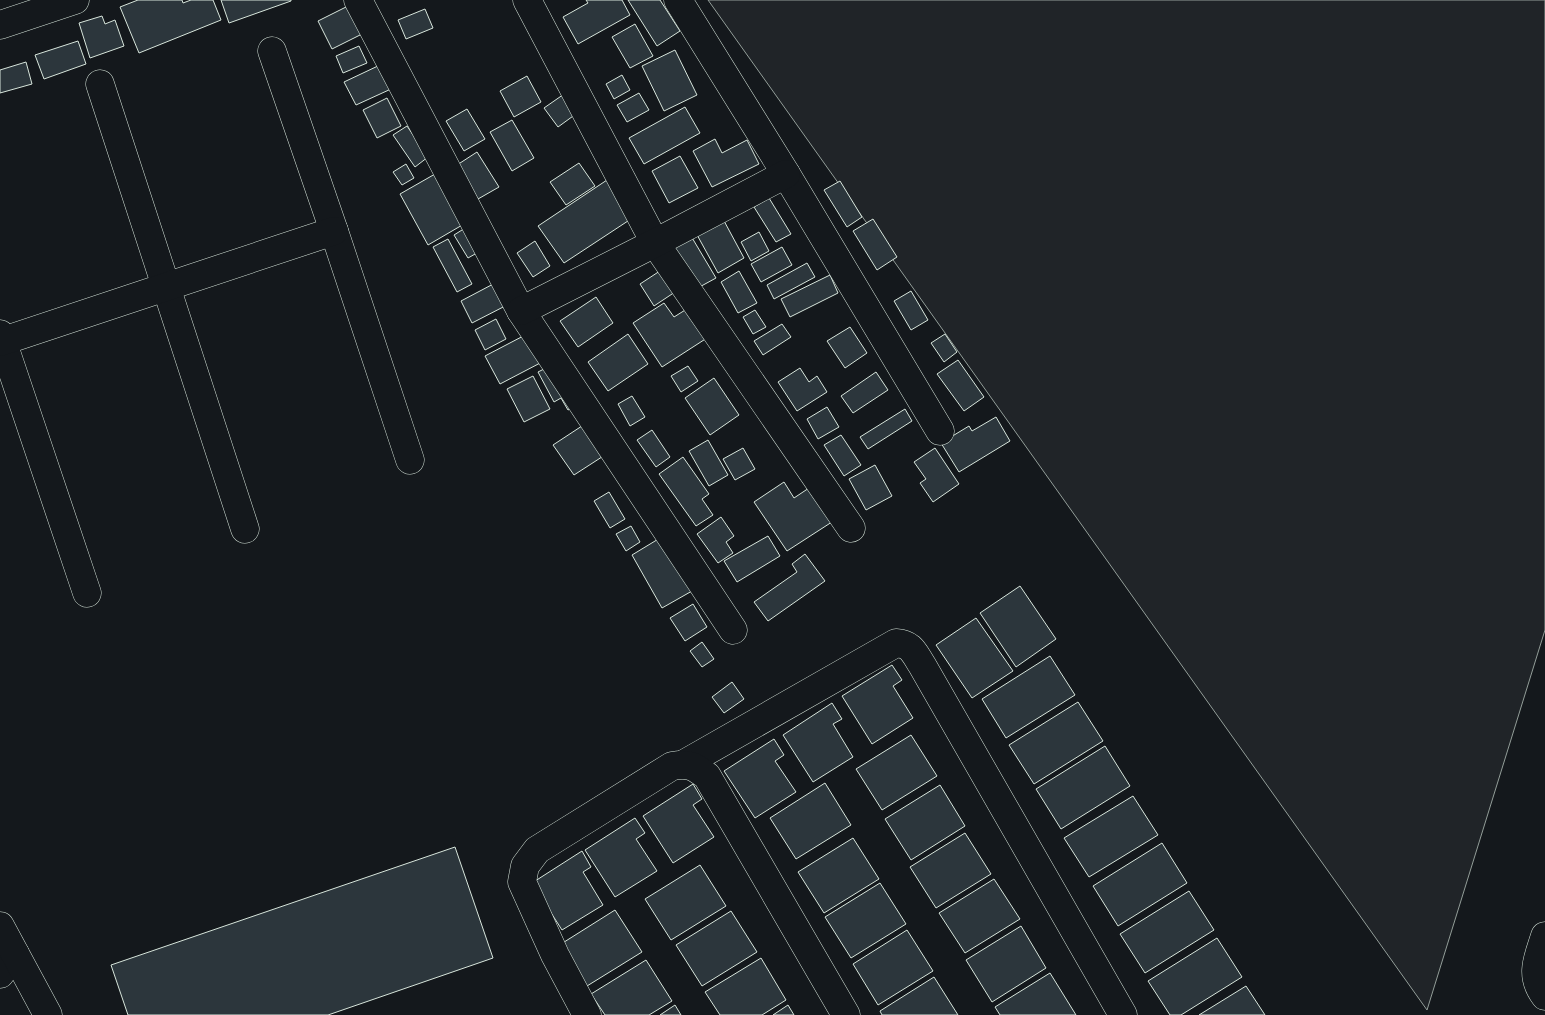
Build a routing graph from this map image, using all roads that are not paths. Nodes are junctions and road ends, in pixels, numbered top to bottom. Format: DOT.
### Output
graph roads {
  1 [pos="75,0"];
  2 [pos="358,0"];
  3 [pos="527,0"];
  4 [pos="678,0"];
  5 [pos="0,24"];
  6 [pos="272,51"];
  7 [pos="100,84"];
  8 [pos="786,174"];
  9 [pos="334,231"];
  10 [pos="655,243"];
  11 [pos="166,287"];
  12 [pos="521,311"];
  13 [pos="1,340"];
  14 [pos="940,431"];
  15 [pos="410,460"];
  16 [pos="851,528"];
  17 [pos="245,529"];
  18 [pos="88,593"];
  19 [pos="733,630"];
  20 [pos="684,764"];
  21 [pos="0,926"];
  22 [pos="1545,936"];
  23 [pos="8,964"];
  24 [pos="1545,996"];
  25 [pos="48,1015"];
  26 [pos="587,1015"];
  27 [pos="846,1015"];
  28 [pos="1124,1015"];
  1 -- 5 [label="street"];
  2 -- 12 [label="street"];
  3 -- 10 [label="street"];
  4 -- 8 [label="street"];
  6 -- 9 [label="street"];
  7 -- 11 [label="street"];
  8 -- 10 [label="street"];
  8 -- 14 [label="street"];
  9 -- 11 [label="street"];
  9 -- 15 [label="street"];
  10 -- 12 [label="street"];
  10 -- 16 [label="street"];
  11 -- 13 [label="street"];
  11 -- 17 [label="street"];
  12 -- 19 [label="street"];
  13 -- 18 [label="street"];
  20 -- 26 [label="street"];
  20 -- 27 [label="street"];
  20 -- 28 [label="street"];
  21 -- 23 [label="street"];
  22 -- 24 [label="street"];
  23 -- 25 [label="street"];
}
